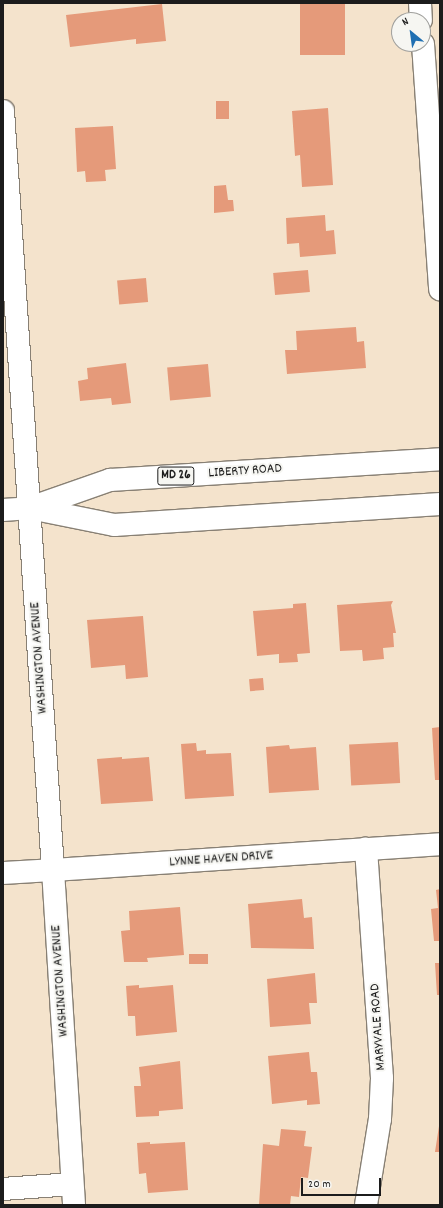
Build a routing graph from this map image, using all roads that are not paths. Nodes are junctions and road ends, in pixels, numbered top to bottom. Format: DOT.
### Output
graph roads {
  1 [pos="424,52"];
  2 [pos="3,111"];
  3 [pos="440,288"];
  4 [pos="440,458"];
  5 [pos="440,504"];
  6 [pos="30,508"];
  7 [pos="3,510"];
  8 [pos="440,844"];
  9 [pos="366,849"];
  10 [pos="52,870"];
  11 [pos="3,873"];
  12 [pos="3,1189"];
  13 [pos="73,1194"];
  14 [pos="366,1205"];
  1 -- 3 [label="main road"];
  2 -- 6 [label="main road, WASHINGTON AVENUE"];
  4 -- 6 [label="main road, LIBERTY ROAD / MD 26"];
  5 -- 6 [label="main road, LIBERTY ROAD / MD 26"];
  6 -- 7 [label="main road, LIBERTY ROAD / MD 26"];
  6 -- 10 [label="main road, WASHINGTON AVENUE"];
  8 -- 9 [label="main road, LYNNE HAVEN DRIVE"];
  9 -- 10 [label="main road, LYNNE HAVEN DRIVE"];
  9 -- 14 [label="main road, MARYVALE ROAD"];
  10 -- 11 [label="main road, LYNNE HAVEN DRIVE"];
  10 -- 13 [label="main road, WASHINGTON AVENUE"];
  12 -- 13 [label="main road"];
}
